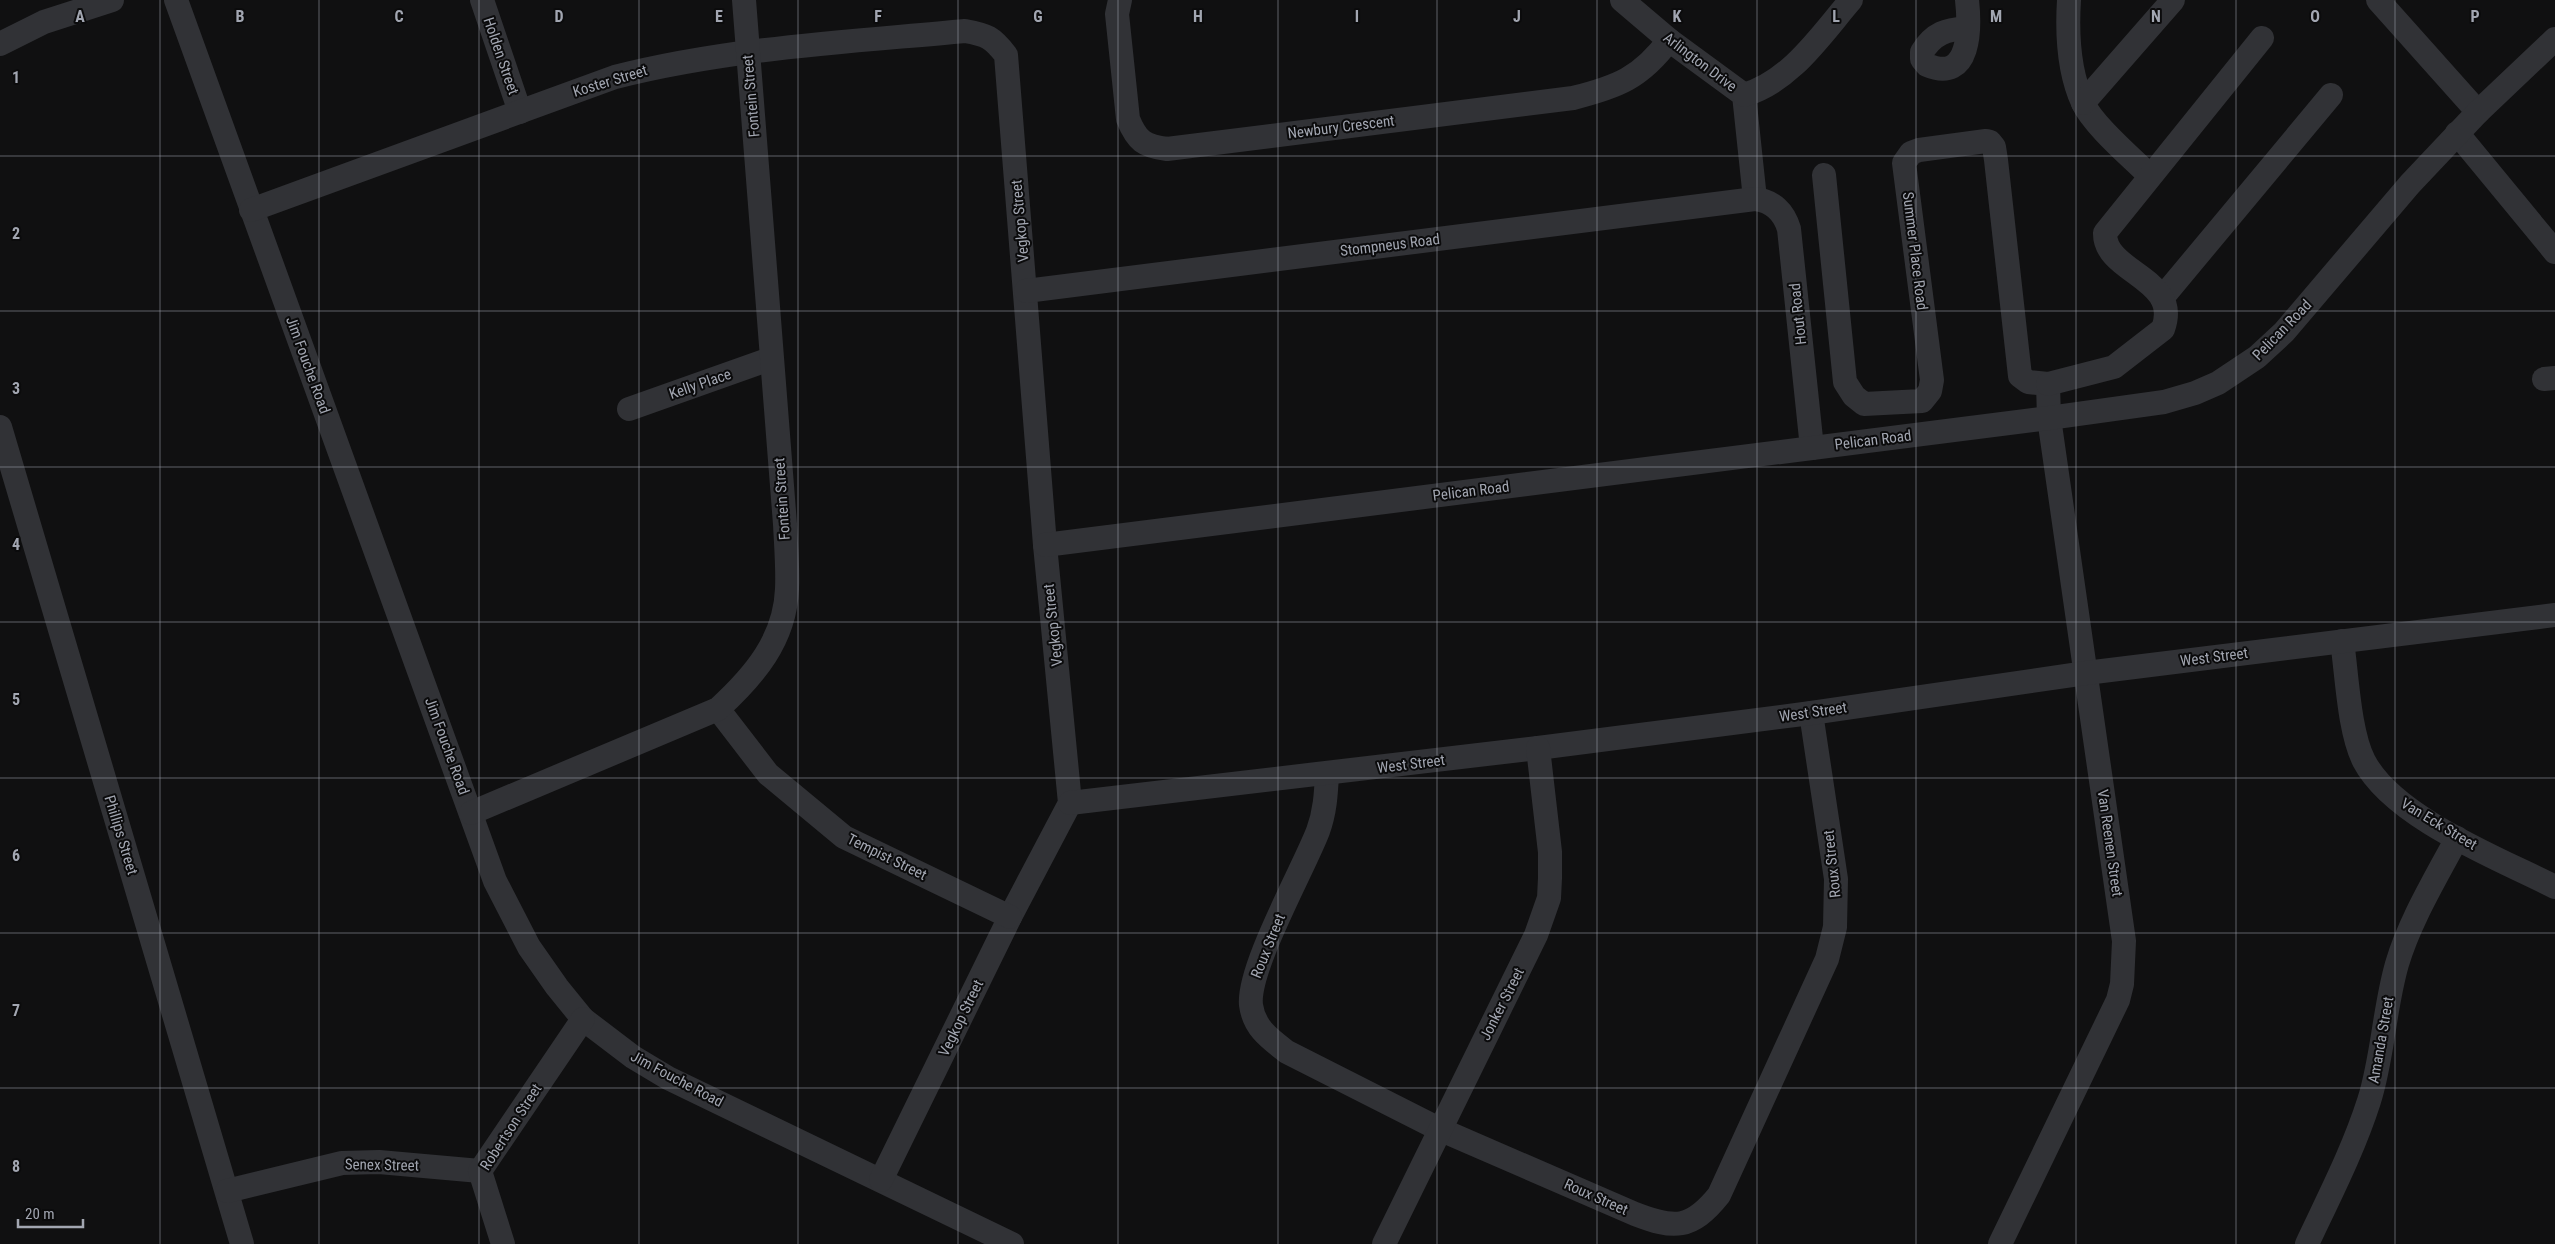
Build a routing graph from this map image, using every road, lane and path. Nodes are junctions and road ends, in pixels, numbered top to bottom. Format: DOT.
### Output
graph roads {
  1 [pos="112,0"];
  2 [pos="176,0"];
  3 [pos="482,0"];
  4 [pos="744,0"];
  5 [pos="1120,0"];
  6 [pos="1622,0"];
  7 [pos="1851,0"];
  8 [pos="1967,0"];
  9 [pos="2069,0"];
  10 [pos="2173,0"];
  11 [pos="2378,0"];
  12 [pos="1968,29"];
  13 [pos="985,34"];
  14 [pos="2262,38"];
  15 [pos="2555,39"];
  16 [pos="1669,40"];
  17 [pos="0,44"];
  18 [pos="748,52"];
  19 [pos="1744,95"];
  20 [pos="2330,95"];
  21 [pos="2083,103"];
  22 [pos="520,112"];
  23 [pos="2478,112"];
  24 [pos="2457,134"];
  25 [pos="1824,175"];
  26 [pos="2150,176"];
  27 [pos="1755,199"];
  28 [pos="252,210"];
  29 [pos="2555,252"];
  30 [pos="1026,292"];
  31 [pos="2162,298"];
  32 [pos="770,359"];
  33 [pos="2048,384"];
  34 [pos="629,409"];
  35 [pos="2049,418"];
  36 [pos="0,427"];
  37 [pos="1812,448"];
  38 [pos="1045,545"];
  39 [pos="2555,615"];
  40 [pos="2342,641"];
  41 [pos="2086,673"];
  42 [pos="718,709"];
  43 [pos="1811,713"];
  44 [pos="1538,748"];
  45 [pos="1327,774"];
  46 [pos="1070,803"];
  47 [pos="471,813"];
  48 [pos="2458,838"];
  49 [pos="2555,888"];
  50 [pos="1010,917"];
  51 [pos="583,1019"];
  52 [pos="1439,1129"];
  53 [pos="480,1170"];
  54 [pos="881,1180"];
  55 [pos="227,1191"];
  56 [pos="242,1244"];
  57 [pos="503,1244"];
  58 [pos="1012,1244"];
  59 [pos="1384,1244"];
  60 [pos="2000,1244"];
  61 [pos="2307,1244"];
  1 -- 17 [label="street"];
  2 -- 28 [label="street, Jim Fouche Road"];
  3 -- 22 [label="street, Holden Street"];
  4 -- 18 [label="street, Fontein Street"];
  5 -- 16 [label="street, Newbury Crescent"];
  6 -- 16 [label="street, Arlington Drive"];
  7 -- 19 [label="street"];
  8 -- 12 [label="street"];
  9 -- 21 [label="street"];
  10 -- 21 [label="street"];
  11 -- 23 [label="street"];
  13 -- 18 [label="street, Koster Street"];
  13 -- 30 [label="street, Vegkop Street"];
  14 -- 26 [label="street"];
  15 -- 23 [label="street, Pelican Road"];
  16 -- 19 [label="street, Arlington Drive"];
  18 -- 22 [label="street, Koster Street"];
  18 -- 32 [label="street, Fontein Street"];
  19 -- 27 [label="street, Arlington Drive"];
  20 -- 31 [label="street"];
  21 -- 26 [label="street"];
  22 -- 28 [label="street, Koster Street"];
  23 -- 24 [label="street, Pelican Road"];
  24 -- 29 [label="street"];
  24 -- 35 [label="street, Pelican Road"];
  25 -- 33 [label="street, Summer Place Road"];
  26 -- 31 [label="street"];
  27 -- 30 [label="street, Stompneus Road"];
  27 -- 37 [label="street, Hout Road"];
  28 -- 47 [label="street, Jim Fouche Road"];
  30 -- 38 [label="street, Vegkop Street"];
  31 -- 33 [label="street, Summer Place Road"];
  32 -- 34 [label="street, Kelly Place"];
  32 -- 42 [label="street, Fontein Street"];
  33 -- 35 [label="street"];
  35 -- 37 [label="street, Pelican Road"];
  35 -- 41 [label="street, Van Reenen Street"];
  36 -- 55 [label="street, Phillips Street"];
  37 -- 38 [label="street, Pelican Road"];
  38 -- 46 [label="street, Vegkop Street"];
  39 -- 40 [label="street, West Street"];
  40 -- 41 [label="street, West Street"];
  40 -- 48 [label="street, Van Eck Street"];
  41 -- 43 [label="street, West Street"];
  41 -- 60 [label="street, Van Reenen Street"];
  42 -- 47 [label="street, Fontein Street"];
  42 -- 50 [label="street, Tempist Street"];
  43 -- 44 [label="street, West Street"];
  43 -- 52 [label="street, Roux Street"];
  44 -- 45 [label="street, West Street"];
  44 -- 52 [label="street, Jonker Street"];
  45 -- 46 [label="street, West Street"];
  45 -- 52 [label="street, Roux Street"];
  46 -- 50 [label="street, Vegkop Street"];
  47 -- 51 [label="street, Jim Fouche Road"];
  48 -- 49 [label="street, Van Eck Street"];
  48 -- 61 [label="street, Amanda Street"];
  50 -- 54 [label="street, Vegkop Street"];
  51 -- 53 [label="street, Robertson Street"];
  51 -- 54 [label="street, Jim Fouche Road"];
  52 -- 59 [label="street, Jonker Street"];
  53 -- 55 [label="street, Senex Street"];
  53 -- 57 [label="street, Robertson Street"];
  54 -- 58 [label="street, Jim Fouche Road"];
  55 -- 56 [label="street, Phillips Street"];
}
